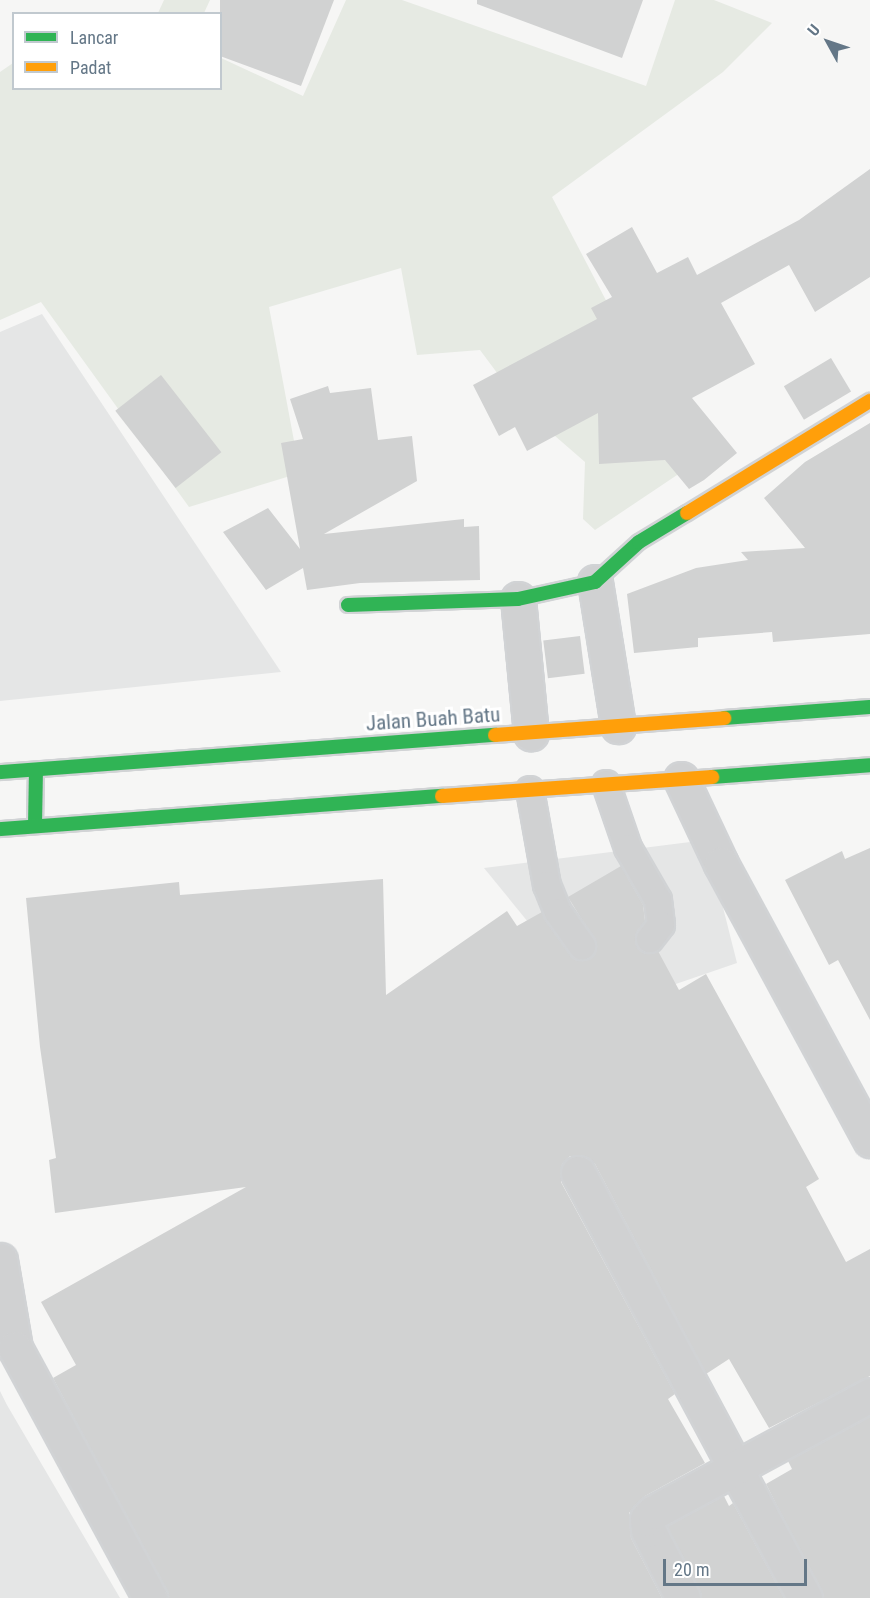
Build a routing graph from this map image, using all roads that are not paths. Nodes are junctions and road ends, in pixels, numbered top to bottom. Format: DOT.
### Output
graph roads {
  1 [pos="870,401"];
  2 [pos="595,582"];
  3 [pos="518,599"];
  4 [pos="348,605"];
  5 [pos="870,707"];
  6 [pos="618,726"];
  7 [pos="531,733"];
  8 [pos="870,765"];
  9 [pos="36,770"];
  10 [pos="0,772"];
  11 [pos="681,779"];
  12 [pos="606,784"];
  13 [pos="530,790"];
  14 [pos="35,826"];
  15 [pos="0,829"];
  16 [pos="650,939"];
  17 [pos="582,946"];
  18 [pos="870,1140"];
  19 [pos="578,1173"];
  20 [pos="0,1260"];
  21 [pos="870,1395"];
  22 [pos="737,1468"];
  23 [pos="150,1598"];
  24 [pos="683,1598"];
  25 [pos="805,1598"];
  1 -- 2 [label="main road"];
  2 -- 3 [label="main road"];
  2 -- 6 [label="street"];
  3 -- 4 [label="main road"];
  3 -- 7 [label="street"];
  5 -- 6 [label="main road, Jalan Buah Batu"];
  6 -- 7 [label="main road, Jalan Buah Batu"];
  7 -- 9 [label="main road, Jalan Buah Batu"];
  8 -- 11 [label="main road"];
  9 -- 10 [label="main road, Jalan Buah Batu"];
  9 -- 14 [label="main road"];
  11 -- 12 [label="main road"];
  11 -- 18 [label="street"];
  12 -- 13 [label="main road"];
  12 -- 16 [label="lane"];
  13 -- 14 [label="main road"];
  13 -- 17 [label="lane"];
  14 -- 15 [label="main road"];
  19 -- 22 [label="street"];
  20 -- 23 [label="street"];
  21 -- 22 [label="street"];
  22 -- 24 [label="street"];
  22 -- 25 [label="street"];
}
